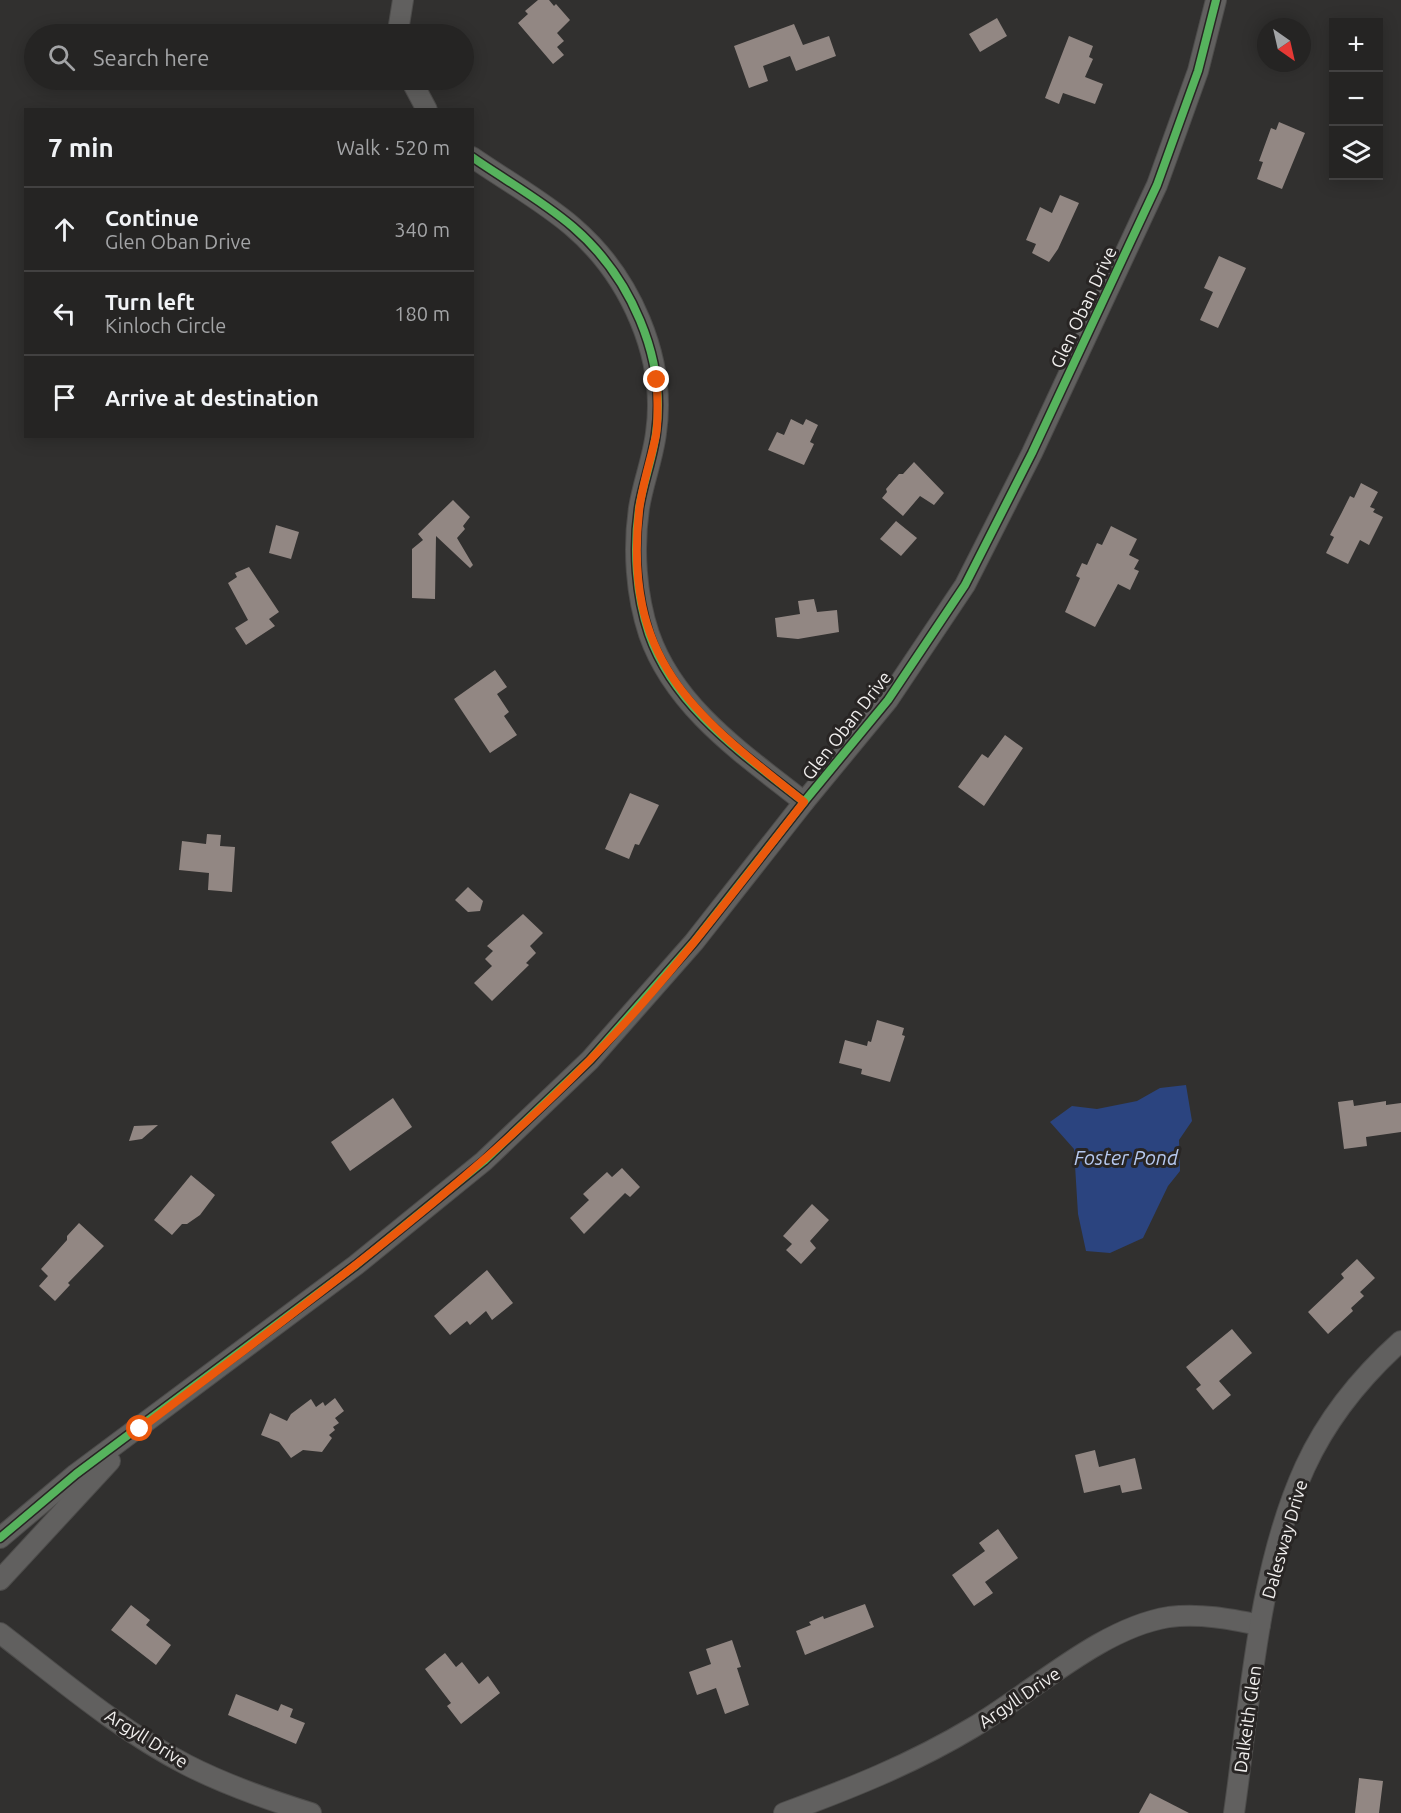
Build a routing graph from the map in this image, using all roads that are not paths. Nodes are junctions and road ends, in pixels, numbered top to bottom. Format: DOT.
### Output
graph roads {
  1 [pos="403,0"];
  2 [pos="1216,0"];
  3 [pos="399,24"];
  4 [pos="416,90"];
  5 [pos="426,108"];
  6 [pos="474,158"];
  7 [pos="804,802"];
  8 [pos="1401,1341"];
  9 [pos="140,1429"];
  10 [pos="0,1538"];
  11 [pos="0,1580"];
  12 [pos="1260,1625"];
  13 [pos="0,1633"];
  14 [pos="311,1813"];
  15 [pos="784,1813"];
  16 [pos="1234,1813"];
  1 -- 3 [label="street"];
  2 -- 7 [label="street, Glen Oban Drive"];
  4 -- 5 [label="street"];
  6 -- 7 [label="street"];
  7 -- 9 [label="street, Glen Oban Drive"];
  8 -- 12 [label="street, Dalesway Drive"];
  9 -- 10 [label="street, Glen Oban Drive"];
  9 -- 11 [label="street, Glen Oban Drive"];
  12 -- 15 [label="street, Argyll Drive"];
  12 -- 16 [label="street, Dalkeith Glen"];
  13 -- 14 [label="street, Argyll Drive"];
}
